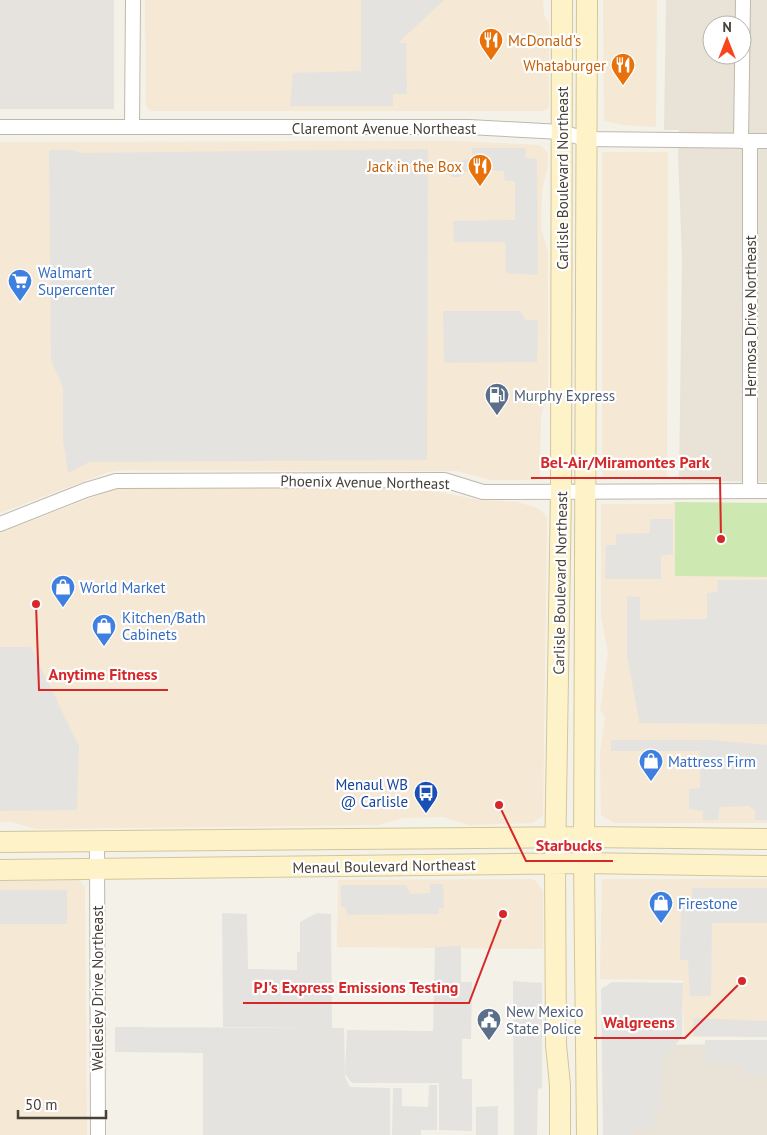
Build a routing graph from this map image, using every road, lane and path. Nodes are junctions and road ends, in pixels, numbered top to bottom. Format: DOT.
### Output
graph roads {
  1 [pos="133,0"];
  2 [pos="562,0"];
  3 [pos="587,0"];
  4 [pos="743,0"];
  5 [pos="0,127"];
  6 [pos="132,127"];
  7 [pos="561,132"];
  8 [pos="586,139"];
  9 [pos="746,141"];
  10 [pos="767,141"];
  11 [pos="561,293"];
  12 [pos="586,400"];
  13 [pos="586,491"];
  14 [pos="750,491"];
  15 [pos="767,491"];
  16 [pos="561,492"];
  17 [pos="0,524"];
  18 [pos="556,837"];
  19 [pos="584,837"];
  20 [pos="767,839"];
  21 [pos="97,841"];
  22 [pos="0,842"];
  23 [pos="767,853"];
  24 [pos="555,863"];
  25 [pos="584,863"];
  26 [pos="757,866"];
  27 [pos="97,869"];
  28 [pos="0,870"];
  29 [pos="98,1135"];
  30 [pos="560,1135"];
  31 [pos="587,1135"];
  1 -- 6 [label="street"];
  2 -- 7 [label="main road, Carlisle Boulevard Northeast"];
  3 -- 8 [label="main road, Carlisle Boulevard Northeast"];
  4 -- 9 [label="street, Hermosa Drive Northeast"];
  5 -- 6 [label="street, Claremont Avenue Northeast"];
  6 -- 7 [label="street, Claremont Avenue Northeast"];
  7 -- 8 [label="street, Claremont Avenue Northeast"];
  7 -- 11 [label="main road, Carlisle Boulevard Northeast"];
  8 -- 9 [label="street, Claremont Avenue Northeast"];
  8 -- 12 [label="main road, Carlisle Boulevard Northeast"];
  9 -- 10 [label="street, Claremont Avenue Northeast"];
  9 -- 14 [label="street, Hermosa Drive Northeast"];
  11 -- 12 [label="main road"];
  11 -- 16 [label="main road, Carlisle Boulevard Northeast"];
  12 -- 13 [label="main road, Carlisle Boulevard Northeast"];
  13 -- 14 [label="street, Phoenix Avenue Northeast"];
  13 -- 16 [label="street, Phoenix Avenue Northeast"];
  13 -- 19 [label="main road, Carlisle Boulevard Northeast"];
  14 -- 15 [label="street, Phoenix Avenue Northeast"];
  16 -- 17 [label="street, Phoenix Avenue Northeast"];
  16 -- 18 [label="main road, Carlisle Boulevard Northeast"];
  18 -- 19 [label="main road, Menaul Boulevard Northeast"];
  18 -- 21 [label="main road, Menaul Boulevard Northeast"];
  18 -- 24 [label="main road, Carlisle Boulevard Northeast"];
  19 -- 20 [label="main road, Menaul Boulevard Northeast"];
  19 -- 25 [label="main road, Carlisle Boulevard Northeast"];
  21 -- 22 [label="main road, Menaul Boulevard Northeast"];
  21 -- 27 [label="street, Wellesley Drive Northeast"];
  23 -- 26 [label="main road"];
  24 -- 25 [label="main road, Menaul Boulevard Northeast"];
  24 -- 27 [label="main road, Menaul Boulevard Northeast"];
  24 -- 30 [label="main road, Carlisle Boulevard Northeast"];
  25 -- 26 [label="main road, Menaul Boulevard Northeast"];
  25 -- 31 [label="main road, Carlisle Boulevard Northeast"];
  27 -- 28 [label="main road, Menaul Boulevard Northeast"];
  27 -- 29 [label="street, Wellesley Drive Northeast"];
}
